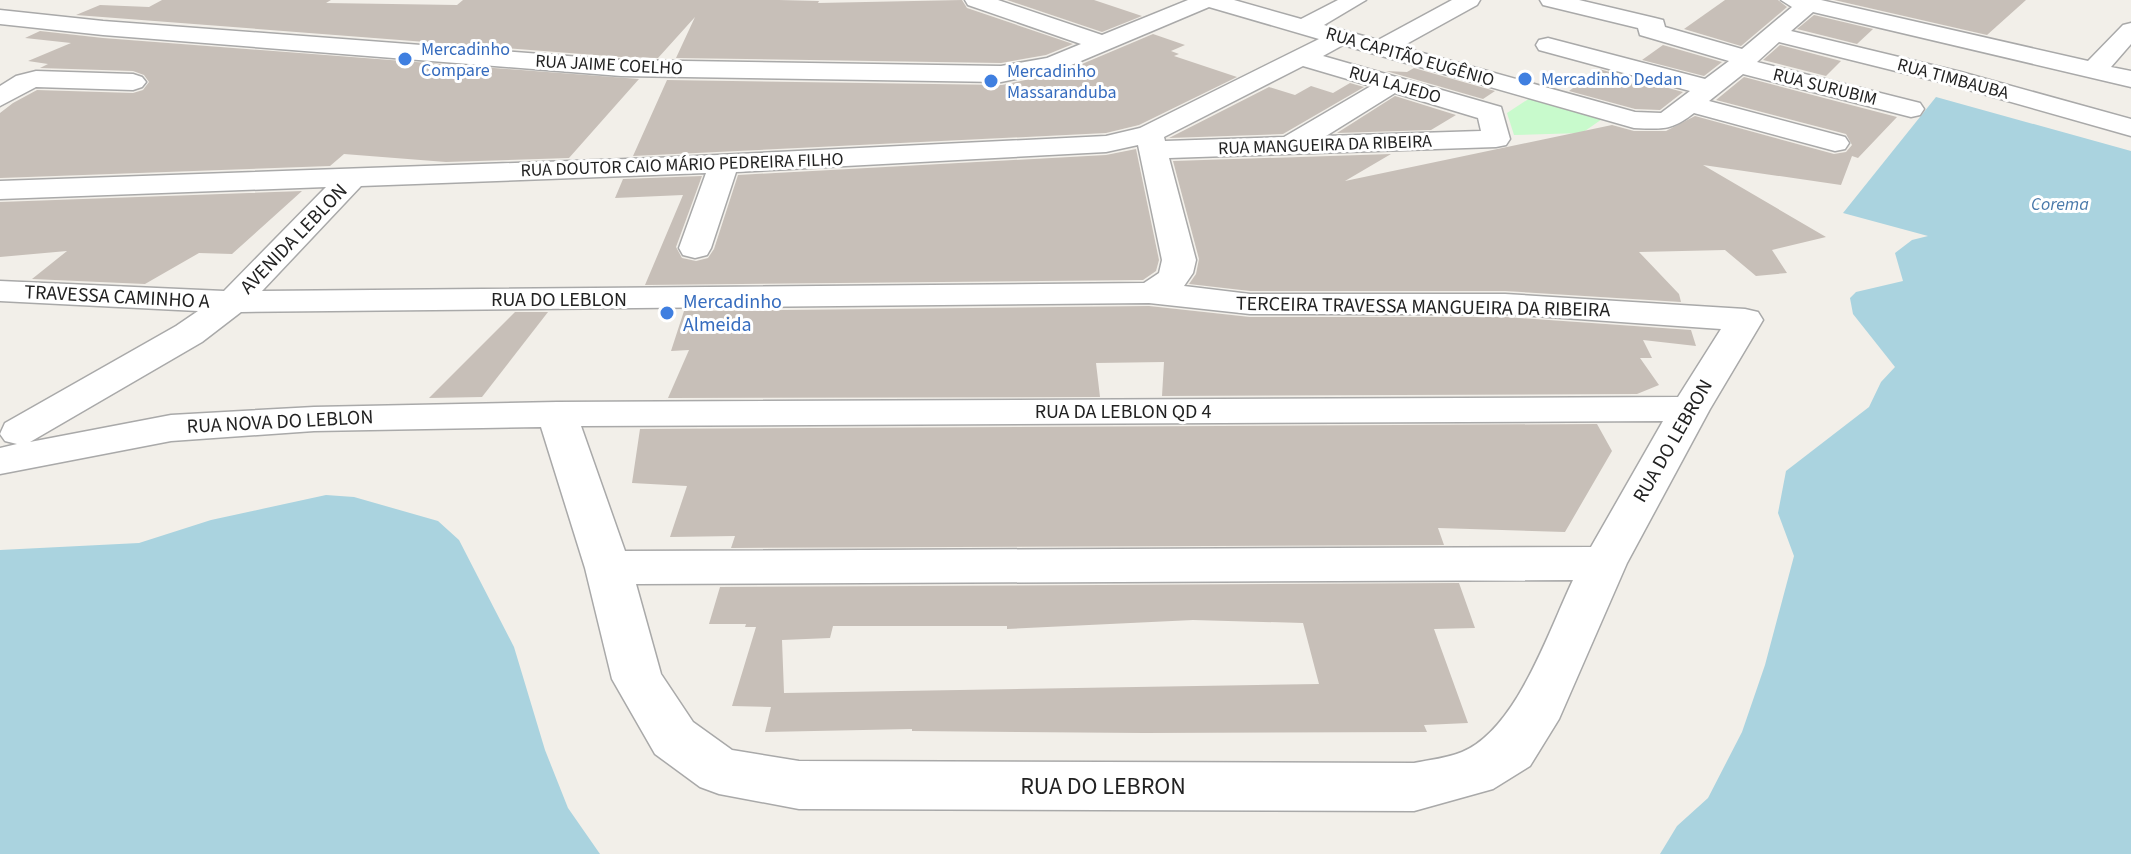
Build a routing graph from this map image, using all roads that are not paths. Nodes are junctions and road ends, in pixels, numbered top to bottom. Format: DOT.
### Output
graph roads {
  1 [pos="45,0"];
  2 [pos="976,0"];
  3 [pos="1208,0"];
  4 [pos="1355,0"];
  5 [pos="1469,0"];
  6 [pos="1551,0"];
  7 [pos="1800,2"];
  8 [pos="1599,12"];
  9 [pos="0,16"];
  10 [pos="1303,27"];
  11 [pos="103,28"];
  12 [pos="2131,30"];
  13 [pos="1774,34"];
  14 [pos="1339,38"];
  15 [pos="1105,44"];
  16 [pos="1548,45"];
  17 [pos="1379,49"];
  18 [pos="1300,57"];
  19 [pos="1742,61"];
  20 [pos="2114,75"];
  21 [pos="133,82"];
  22 [pos="1392,84"];
  23 [pos="6,85"];
  24 [pos="1699,96"];
  25 [pos="1496,109"];
  26 [pos="1911,109"];
  27 [pos="2084,115"];
  28 [pos="2131,128"];
  29 [pos="1596,132"];
  30 [pos="1151,142"];
  31 [pos="1835,143"];
  32 [pos="1290,146"];
  33 [pos="724,164"];
  34 [pos="354,176"];
  35 [pos="0,190"];
  36 [pos="695,248"];
  37 [pos="0,291"];
  38 [pos="1149,293"];
  39 [pos="233,302"];
  40 [pos="1745,320"];
  41 [pos="1690,409"];
  42 [pos="557,414"];
  43 [pos="5,452"];
  44 [pos="1604,563"];
  45 [pos="608,568"];
  1 -- 9 [label="street"];
  2 -- 15 [label="street"];
  3 -- 10 [label="street, RUA CAPITÃO EUGÊNIO"];
  3 -- 15 [label="street, RUA JAIME COELHO"];
  4 -- 10 [label="street"];
  5 -- 17 [label="street"];
  6 -- 8 [label="street, RUA SURUBIM"];
  7 -- 13 [label="street"];
  7 -- 20 [label="street"];
  8 -- 16 [label="street"];
  8 -- 19 [label="street, RUA SURUBIM"];
  9 -- 11 [label="street, RUA JAIME COELHO"];
  10 -- 14 [label="street, RUA CAPITÃO EUGÊNIO"];
  11 -- 15 [label="street, RUA JAIME COELHO"];
  11 -- 23 [label="street"];
  12 -- 20 [label="street"];
  13 -- 19 [label="street"];
  13 -- 27 [label="street, RUA TIMBAUBA"];
  14 -- 17 [label="street, RUA CAPITÃO EUGÊNIO"];
  14 -- 18 [label="street, RUA DOUTOR CAIO MÁRIO PEDREIRA FILHO"];
  16 -- 24 [label="street"];
  16 -- 25 [label="street"];
  17 -- 25 [label="street, RUA CAPITÃO EUGÊNIO"];
  18 -- 22 [label="street, RUA LAJEDO"];
  18 -- 30 [label="street, RUA DOUTOR CAIO MÁRIO PEDREIRA FILHO"];
  19 -- 24 [label="street"];
  19 -- 26 [label="street, RUA SURUBIM"];
  20 -- 27 [label="street"];
  21 -- 23 [label="street"];
  22 -- 25 [label="street, RUA LAJEDO"];
  22 -- 32 [label="street"];
  24 -- 25 [label="street"];
  24 -- 31 [label="street"];
  25 -- 29 [label="street"];
  25 -- 32 [label="street, RUA MANGUEIRA DA RIBEIRA"];
  27 -- 28 [label="street, RUA TIMBAUBA"];
  30 -- 32 [label="street, RUA MANGUEIRA DA RIBEIRA"];
  30 -- 33 [label="street, RUA DOUTOR CAIO MÁRIO PEDREIRA FILHO"];
  30 -- 38 [label="street"];
  33 -- 34 [label="street, RUA DOUTOR CAIO MÁRIO PEDREIRA FILHO"];
  33 -- 36 [label="street"];
  34 -- 35 [label="street, RUA DOUTOR CAIO MÁRIO PEDREIRA FILHO"];
  34 -- 39 [label="street, AVENIDA LEBLON"];
  37 -- 39 [label="street, TRAVESSA CAMINHO A"];
  38 -- 39 [label="street, RUA DO LEBLON"];
  38 -- 40 [label="street, TERCEIRA TRAVESSA MANGUEIRA DA RIBEIRA"];
  39 -- 43 [label="street"];
  40 -- 41 [label="street, RUA DO LEBRON"];
  41 -- 42 [label="street, RUA DA LEBLON QD 4"];
  41 -- 44 [label="street, RUA DO LEBRON"];
  42 -- 43 [label="street, RUA NOVA DO LEBLON"];
  42 -- 45 [label="street, RUA DO LEBRON"];
  44 -- 45 [label="street"];
  44 -- 45 [label="street, RUA DO LEBRON"];
}
